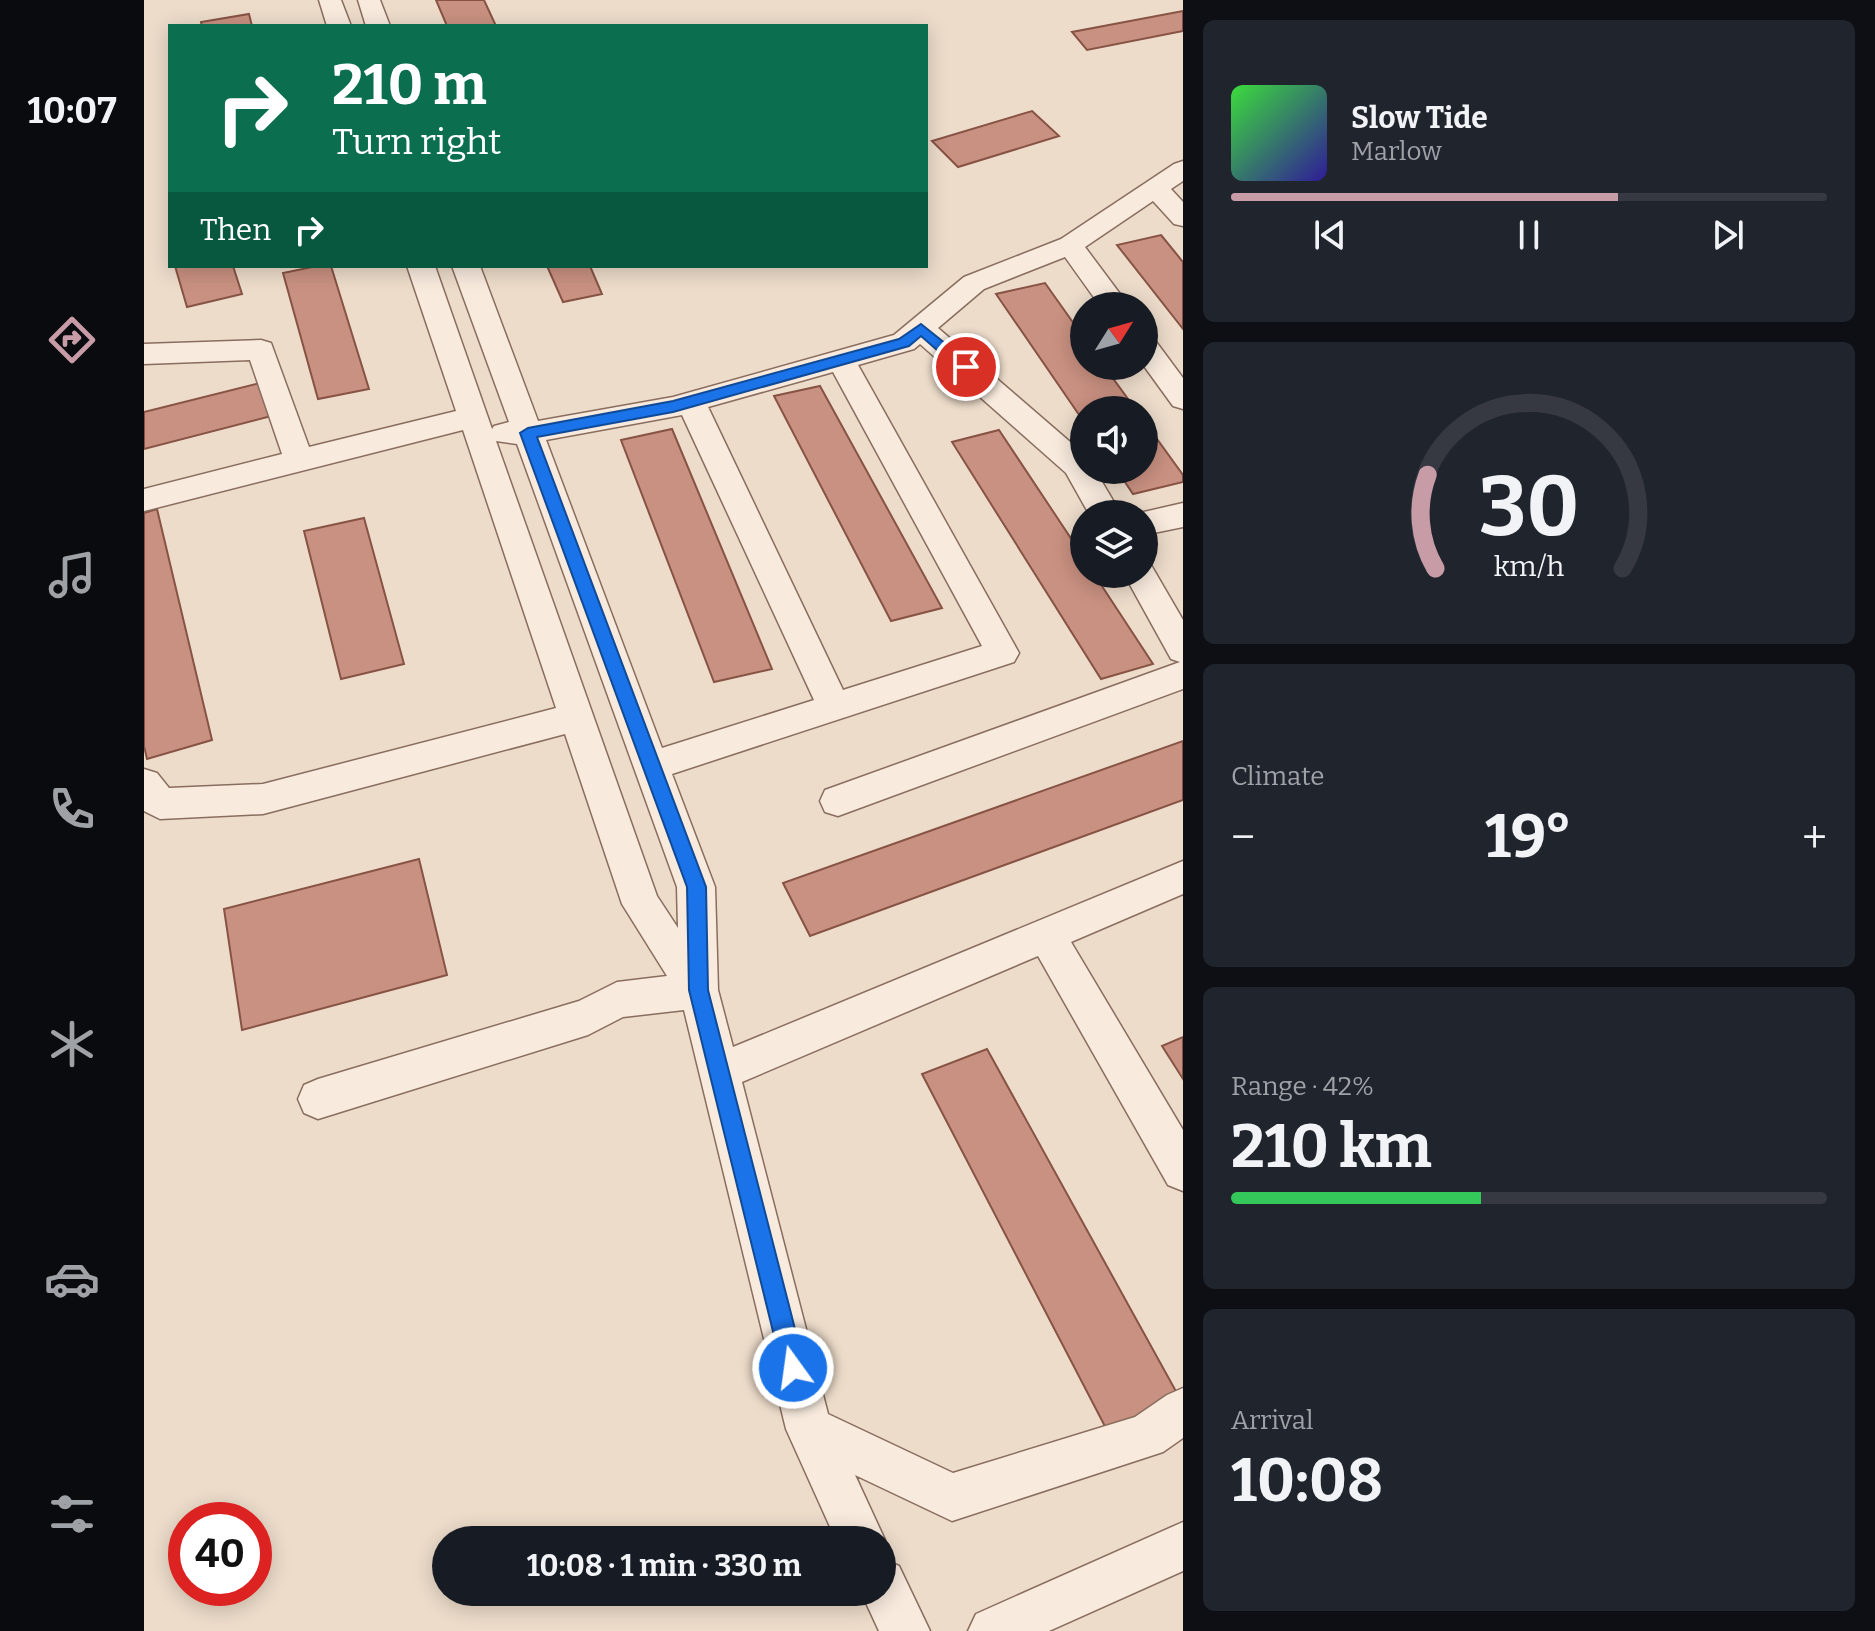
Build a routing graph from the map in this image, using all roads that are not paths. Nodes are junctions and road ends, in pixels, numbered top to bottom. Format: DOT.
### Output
graph roads {
  1 [pos="330,0"];
  2 [pos="369,0"];
  3 [pos="338,24"];
  4 [pos="377,24"];
  5 [pos="1175,176"];
  6 [pos="1183,218"];
  7 [pos="1070,245"];
  8 [pos="422,268"];
  9 [pos="467,268"];
  10 [pos="1105,292"];
  11 [pos="921,329"];
  12 [pos="144,354"];
  13 [pos="841,360"];
  14 [pos="1158,365"];
  15 [pos="1183,399"];
  16 [pos="691,402"];
  17 [pos="476,425"];
  18 [pos="528,433"];
  19 [pos="299,461"];
  20 [pos="144,500"];
  21 [pos="1097,500"];
  22 [pos="1183,515"];
  23 [pos="1158,520"];
  24 [pos="1148,588"];
  25 [pos="1183,650"];
  26 [pos="1183,675"];
  27 [pos="834,707"];
  28 [pos="576,717"];
  29 [pos="652,766"];
  30 [pos="144,784"];
  31 [pos="838,801"];
  32 [pos="1183,877"];
  33 [pos="1046,934"];
  34 [pos="699,990"];
  35 [pos="719,1072"];
  36 [pos="318,1099"];
  37 [pos="1183,1170"];
  38 [pos="1183,1411"];
  39 [pos="809,1429"];
  40 [pos="854,1526"];
  41 [pos="1183,1546"];
  42 [pos="893,1606"];
  43 [pos="905,1631"];
  44 [pos="993,1631"];
  1 -- 3 [label="street"];
  2 -- 4 [label="street"];
  5 -- 6 [label="street"];
  5 -- 7 [label="street"];
  7 -- 10 [label="street"];
  7 -- 11 [label="street"];
  8 -- 17 [label="street"];
  9 -- 18 [label="street"];
  11 -- 13 [label="street"];
  11 -- 21 [label="street"];
  12 -- 19 [label="street"];
  13 -- 16 [label="street"];
  13 -- 27 [label="street"];
  14 -- 15 [label="street"];
  16 -- 18 [label="street"];
  16 -- 27 [label="street"];
  17 -- 18 [label="street"];
  17 -- 19 [label="street"];
  17 -- 28 [label="street"];
  18 -- 29 [label="street"];
  19 -- 20 [label="street"];
  22 -- 23 [label="street"];
  24 -- 25 [label="street"];
  26 -- 31 [label="street"];
  27 -- 29 [label="street"];
  28 -- 30 [label="street"];
  28 -- 34 [label="street"];
  29 -- 34 [label="street"];
  32 -- 33 [label="street"];
  33 -- 35 [label="street"];
  33 -- 37 [label="street"];
  34 -- 35 [label="street"];
  34 -- 36 [label="street"];
  35 -- 39 [label="street"];
  38 -- 39 [label="street"];
  39 -- 40 [label="street"];
  41 -- 44 [label="street"];
  42 -- 43 [label="street"];
}
